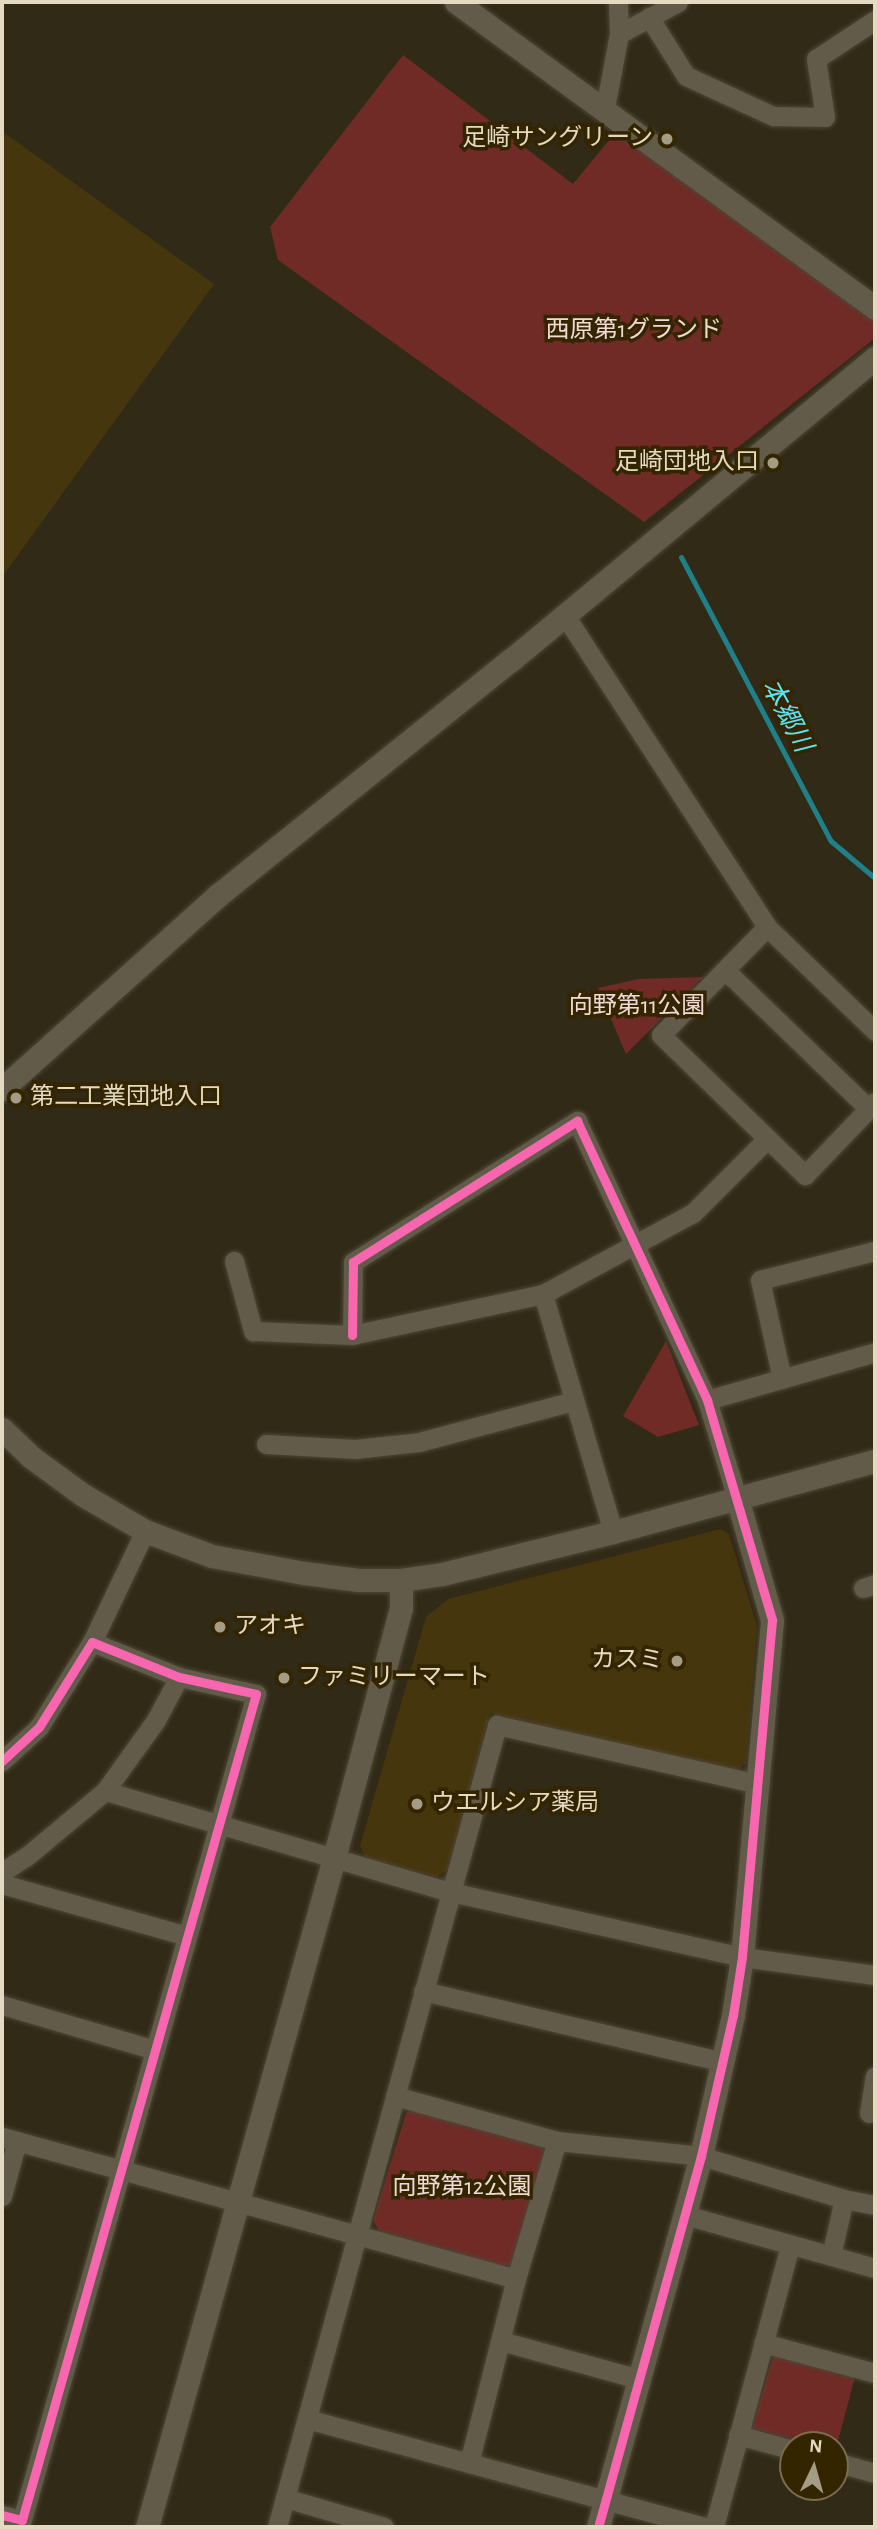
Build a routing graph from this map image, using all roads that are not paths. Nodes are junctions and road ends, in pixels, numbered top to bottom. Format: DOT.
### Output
graph roads {
  1 [pos="456,2"];
  2 [pos="618,2"];
  3 [pos="678,2"];
  4 [pos="649,17"];
  5 [pos="875,20"];
  6 [pos="619,34"];
  7 [pos="605,108"];
  8 [pos="875,308"];
  9 [pos="875,358"];
  10 [pos="564,614"];
  11 [pos="767,927"];
  12 [pos="725,970"];
  13 [pos="875,1031"];
  14 [pos="2,1089"];
  15 [pos="872,1105"];
  16 [pos="767,1139"];
  17 [pos="634,1242"];
  18 [pos="875,1251"];
  19 [pos="234,1261"];
  20 [pos="543,1294"];
  21 [pos="352,1335"];
  22 [pos="875,1352"];
  23 [pos="782,1379"];
  24 [pos="708,1400"];
  25 [pos="573,1401"];
  26 [pos="2,1429"];
  27 [pos="266,1444"];
  28 [pos="875,1461"];
  29 [pos="737,1498"];
  30 [pos="145,1531"];
  31 [pos="613,1532"];
  32 [pos="401,1580"];
  33 [pos="92,1642"];
  34 [pos="178,1677"];
  35 [pos="2,1762"];
  36 [pos="759,1784"];
  37 [pos="105,1791"];
  38 [pos="218,1825"];
  39 [pos="334,1858"];
  40 [pos="2,1872"];
  41 [pos="2,1884"];
  42 [pos="451,1892"];
  43 [pos="187,1936"];
  44 [pos="742,1957"];
  45 [pos="875,1975"];
  46 [pos="424,1991"];
  47 [pos="2,2005"];
  48 [pos="155,2050"];
  49 [pos="723,2062"];
  50 [pos="875,2076"];
  51 [pos="396,2096"];
  52 [pos="869,2113"];
  53 [pos="9,2139"];
  54 [pos="557,2141"];
  55 [pos="701,2156"];
  56 [pos="122,2170"];
  57 [pos="2,2196"];
  58 [pos="844,2199"];
  59 [pos="239,2203"];
  60 [pos="875,2205"];
  61 [pos="685,2215"];
  62 [pos="355,2235"];
  63 [pos="790,2245"];
  64 [pos="831,2256"];
  65 [pos="875,2268"];
  66 [pos="516,2279"];
  67 [pos="500,2341"];
  68 [pos="763,2343"];
  69 [pos="875,2373"];
  70 [pos="639,2379"];
  71 [pos="307,2419"];
  72 [pos="738,2435"];
  73 [pos="779,2446"];
  74 [pos="469,2463"];
  75 [pos="849,2466"];
  76 [pos="875,2473"];
  77 [pos="285,2498"];
  78 [pos="606,2501"];
  79 [pos="2,2515"];
  80 [pos="147,2527"];
  81 [pos="277,2527"];
  82 [pos="384,2527"];
  83 [pos="598,2527"];
  84 [pos="704,2527"];
  85 [pos="714,2527"];
  1 -- 7 [label="street"];
  2 -- 6 [label="street"];
  3 -- 4 [label="street"];
  4 -- 5 [label="street"];
  4 -- 6 [label="street"];
  6 -- 7 [label="street"];
  7 -- 8 [label="street"];
  9 -- 10 [label="street"];
  10 -- 11 [label="street"];
  10 -- 14 [label="street"];
  11 -- 12 [label="street"];
  11 -- 13 [label="street"];
  12 -- 15 [label="street"];
  12 -- 16 [label="street"];
  15 -- 16 [label="street"];
  16 -- 17 [label="street"];
  17 -- 20 [label="street"];
  17 -- 21 [label="street"];
  17 -- 24 [label="street"];
  18 -- 23 [label="street"];
  19 -- 21 [label="street"];
  20 -- 21 [label="street"];
  20 -- 25 [label="street"];
  22 -- 23 [label="street"];
  23 -- 24 [label="street"];
  24 -- 29 [label="street"];
  25 -- 27 [label="street"];
  25 -- 31 [label="street"];
  26 -- 30 [label="street"];
  28 -- 29 [label="street"];
  29 -- 31 [label="street"];
  29 -- 36 [label="street"];
  30 -- 32 [label="street"];
  30 -- 33 [label="street"];
  31 -- 32 [label="street"];
  32 -- 39 [label="street"];
  33 -- 34 [label="street"];
  33 -- 35 [label="street"];
  34 -- 37 [label="street"];
  34 -- 38 [label="street"];
  36 -- 42 [label="street"];
  36 -- 44 [label="street"];
  37 -- 38 [label="street"];
  37 -- 40 [label="street"];
  38 -- 39 [label="street"];
  38 -- 43 [label="street"];
  39 -- 42 [label="street"];
  39 -- 59 [label="street"];
  41 -- 43 [label="street"];
  42 -- 44 [label="street"];
  42 -- 46 [label="street"];
  43 -- 48 [label="street"];
  44 -- 45 [label="street"];
  44 -- 49 [label="street"];
  46 -- 49 [label="street"];
  46 -- 51 [label="street"];
  47 -- 48 [label="street"];
  48 -- 56 [label="street"];
  49 -- 55 [label="street"];
  50 -- 52 [label="street"];
  51 -- 54 [label="street"];
  51 -- 62 [label="street"];
  53 -- 56 [label="street"];
  53 -- 57 [label="street"];
  54 -- 55 [label="street"];
  54 -- 66 [label="street"];
  55 -- 58 [label="street"];
  55 -- 61 [label="street"];
  56 -- 59 [label="street"];
  56 -- 79 [label="street"];
  58 -- 60 [label="street"];
  58 -- 64 [label="street"];
  59 -- 62 [label="street"];
  59 -- 80 [label="street"];
  61 -- 63 [label="street"];
  61 -- 70 [label="street"];
  62 -- 66 [label="street"];
  62 -- 71 [label="street"];
  63 -- 64 [label="street"];
  63 -- 68 [label="street"];
  64 -- 65 [label="street"];
  66 -- 67 [label="street"];
  67 -- 70 [label="street"];
  67 -- 74 [label="street"];
  68 -- 69 [label="street"];
  68 -- 72 [label="street"];
  70 -- 78 [label="street"];
  71 -- 74 [label="street"];
  71 -- 77 [label="street"];
  72 -- 73 [label="street"];
  72 -- 85 [label="street"];
  74 -- 78 [label="street"];
  75 -- 76 [label="street"];
  77 -- 81 [label="street"];
  77 -- 82 [label="street"];
  78 -- 83 [label="street"];
  78 -- 84 [label="street"];
}
